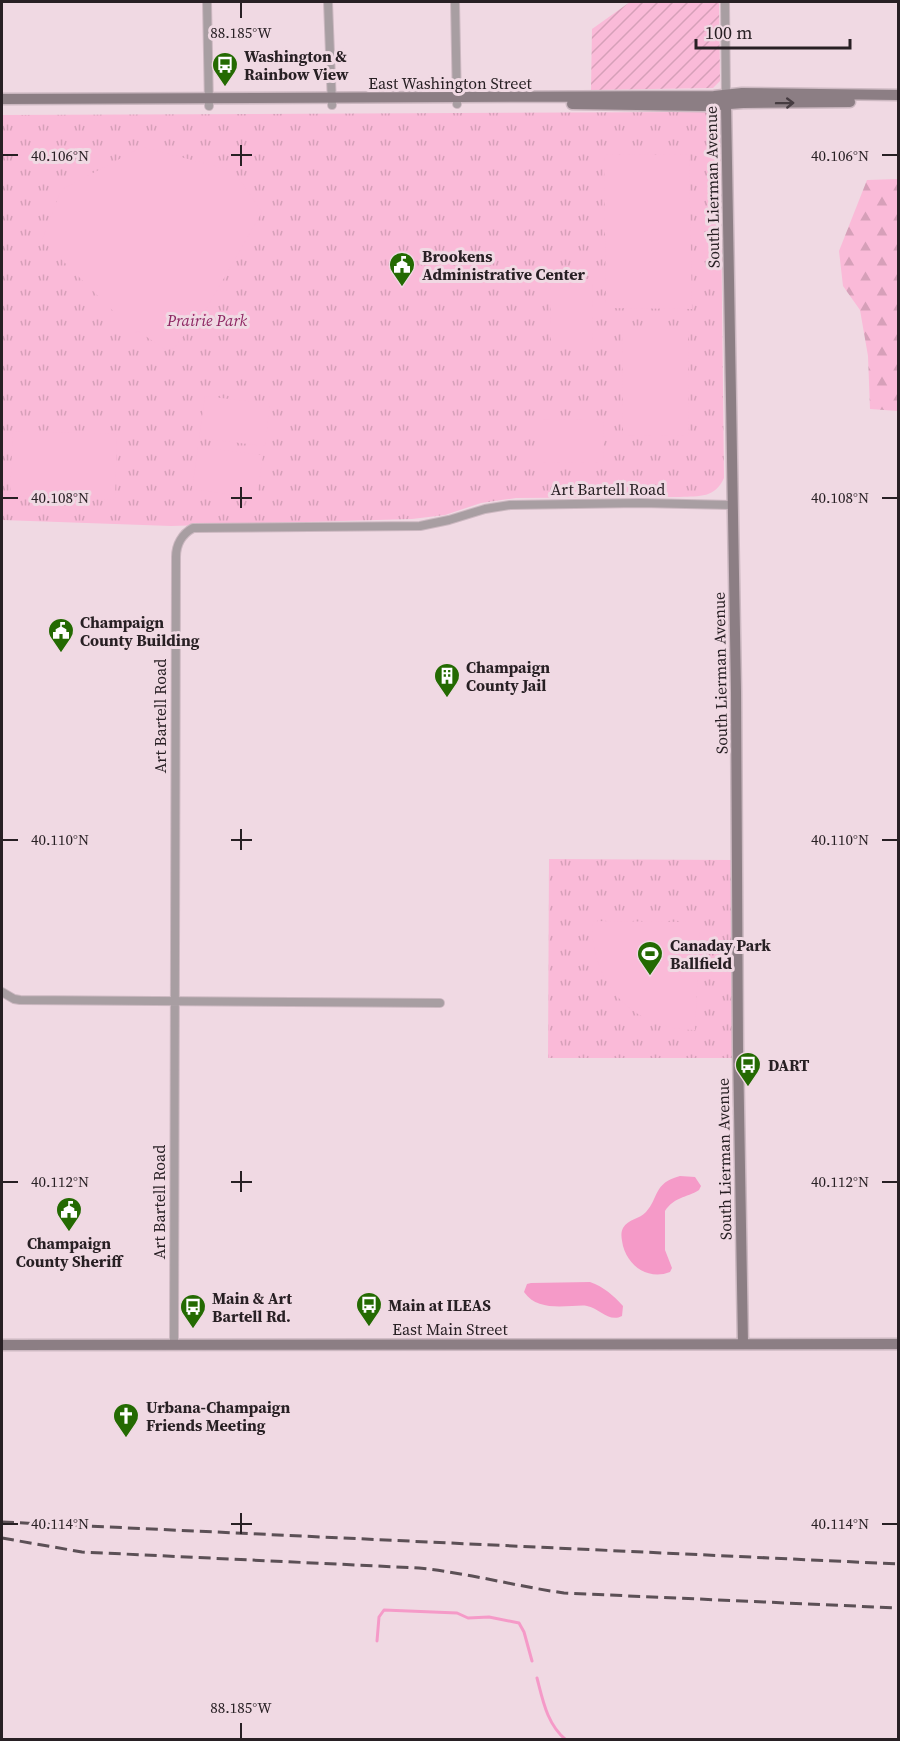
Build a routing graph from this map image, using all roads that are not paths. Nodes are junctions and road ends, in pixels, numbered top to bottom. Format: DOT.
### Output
graph roads {
  1 [pos="207,2"];
  2 [pos="328,2"];
  3 [pos="455,2"];
  4 [pos="725,2"];
  5 [pos="898,95"];
  6 [pos="2,99"];
  7 [pos="726,99"];
  8 [pos="457,101"];
  9 [pos="209,102"];
  10 [pos="332,102"];
  11 [pos="898,102"];
  12 [pos="2,107"];
  13 [pos="732,505"];
  14 [pos="2,992"];
  15 [pos="174,1001"];
  16 [pos="440,1003"];
  17 [pos="174,1344"];
  18 [pos="743,1344"];
  19 [pos="898,1344"];
  20 [pos="2,1345"];
  1 -- 9 [label="street"];
  2 -- 10 [label="street"];
  3 -- 8 [label="street"];
  4 -- 7 [label="street, South Lierman Avenue"];
  5 -- 7 [label="main road, East Washington Street"];
  6 -- 9 [label="main road, East Washington Street"];
  7 -- 8 [label="main road, East Washington Street"];
  7 -- 11 [label="main road, East Washington Street, one-way"];
  7 -- 13 [label="main road, South Lierman Avenue"];
  8 -- 10 [label="main road, East Washington Street"];
  9 -- 10 [label="main road, East Washington Street"];
  9 -- 12 [label="main road, East Washington Street"];
  13 -- 15 [label="street, Art Bartell Road"];
  13 -- 18 [label="main road, South Lierman Avenue"];
  14 -- 15 [label="street"];
  15 -- 16 [label="street"];
  15 -- 17 [label="street, Art Bartell Road"];
  17 -- 18 [label="main road, East Main Street"];
  17 -- 20 [label="main road, East Main Street"];
  18 -- 19 [label="main road, East Main Street"];
}
